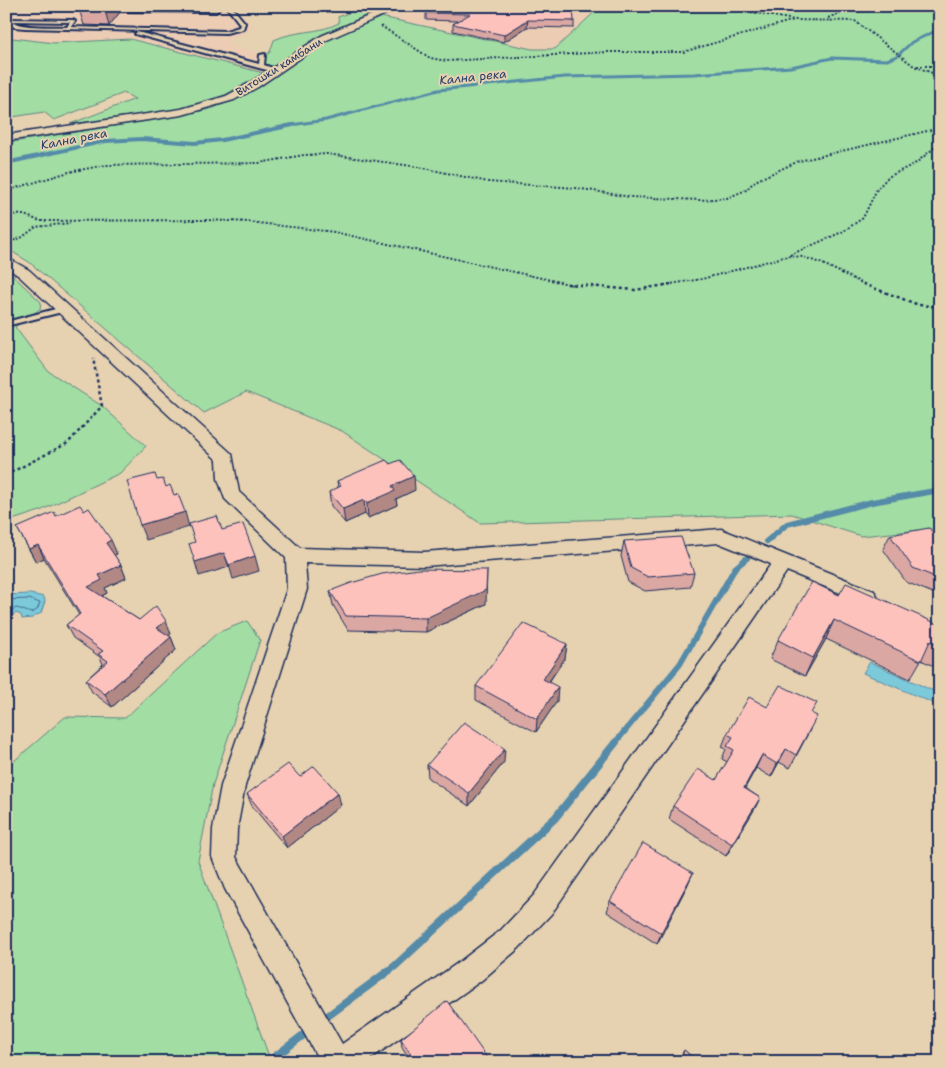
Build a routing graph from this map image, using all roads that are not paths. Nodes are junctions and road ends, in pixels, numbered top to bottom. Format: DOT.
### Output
graph roads {
  1 [pos="219,6"];
  2 [pos="228,6"];
  3 [pos="400,6"];
  4 [pos="122,10"];
  5 [pos="68,28"];
  6 [pos="129,30"];
  7 [pos="263,55"];
  8 [pos="261,67"];
  9 [pos="274,70"];
  10 [pos="6,138"];
  11 [pos="6,260"];
  12 [pos="63,310"];
  13 [pos="6,324"];
  14 [pos="295,554"];
  15 [pos="784,561"];
  16 [pos="885,603"];
  17 [pos="336,1062"];
  18 [pos="340,1062"];
  1 -- 4 [label="lane"];
  2 -- 6 [label="lane"];
  3 -- 9 [label="street, Витошки камбани"];
  5 -- 5 [label="lane"];
  5 -- 6 [label="lane"];
  6 -- 8 [label="lane"];
  7 -- 8 [label="lane"];
  8 -- 9 [label="lane"];
  9 -- 10 [label="street, Витошки камбани"];
  11 -- 12 [label="street"];
  12 -- 13 [label="lane"];
  12 -- 14 [label="street"];
  14 -- 15 [label="street"];
  14 -- 17 [label="street"];
  15 -- 16 [label="street"];
  15 -- 18 [label="street"];
}
